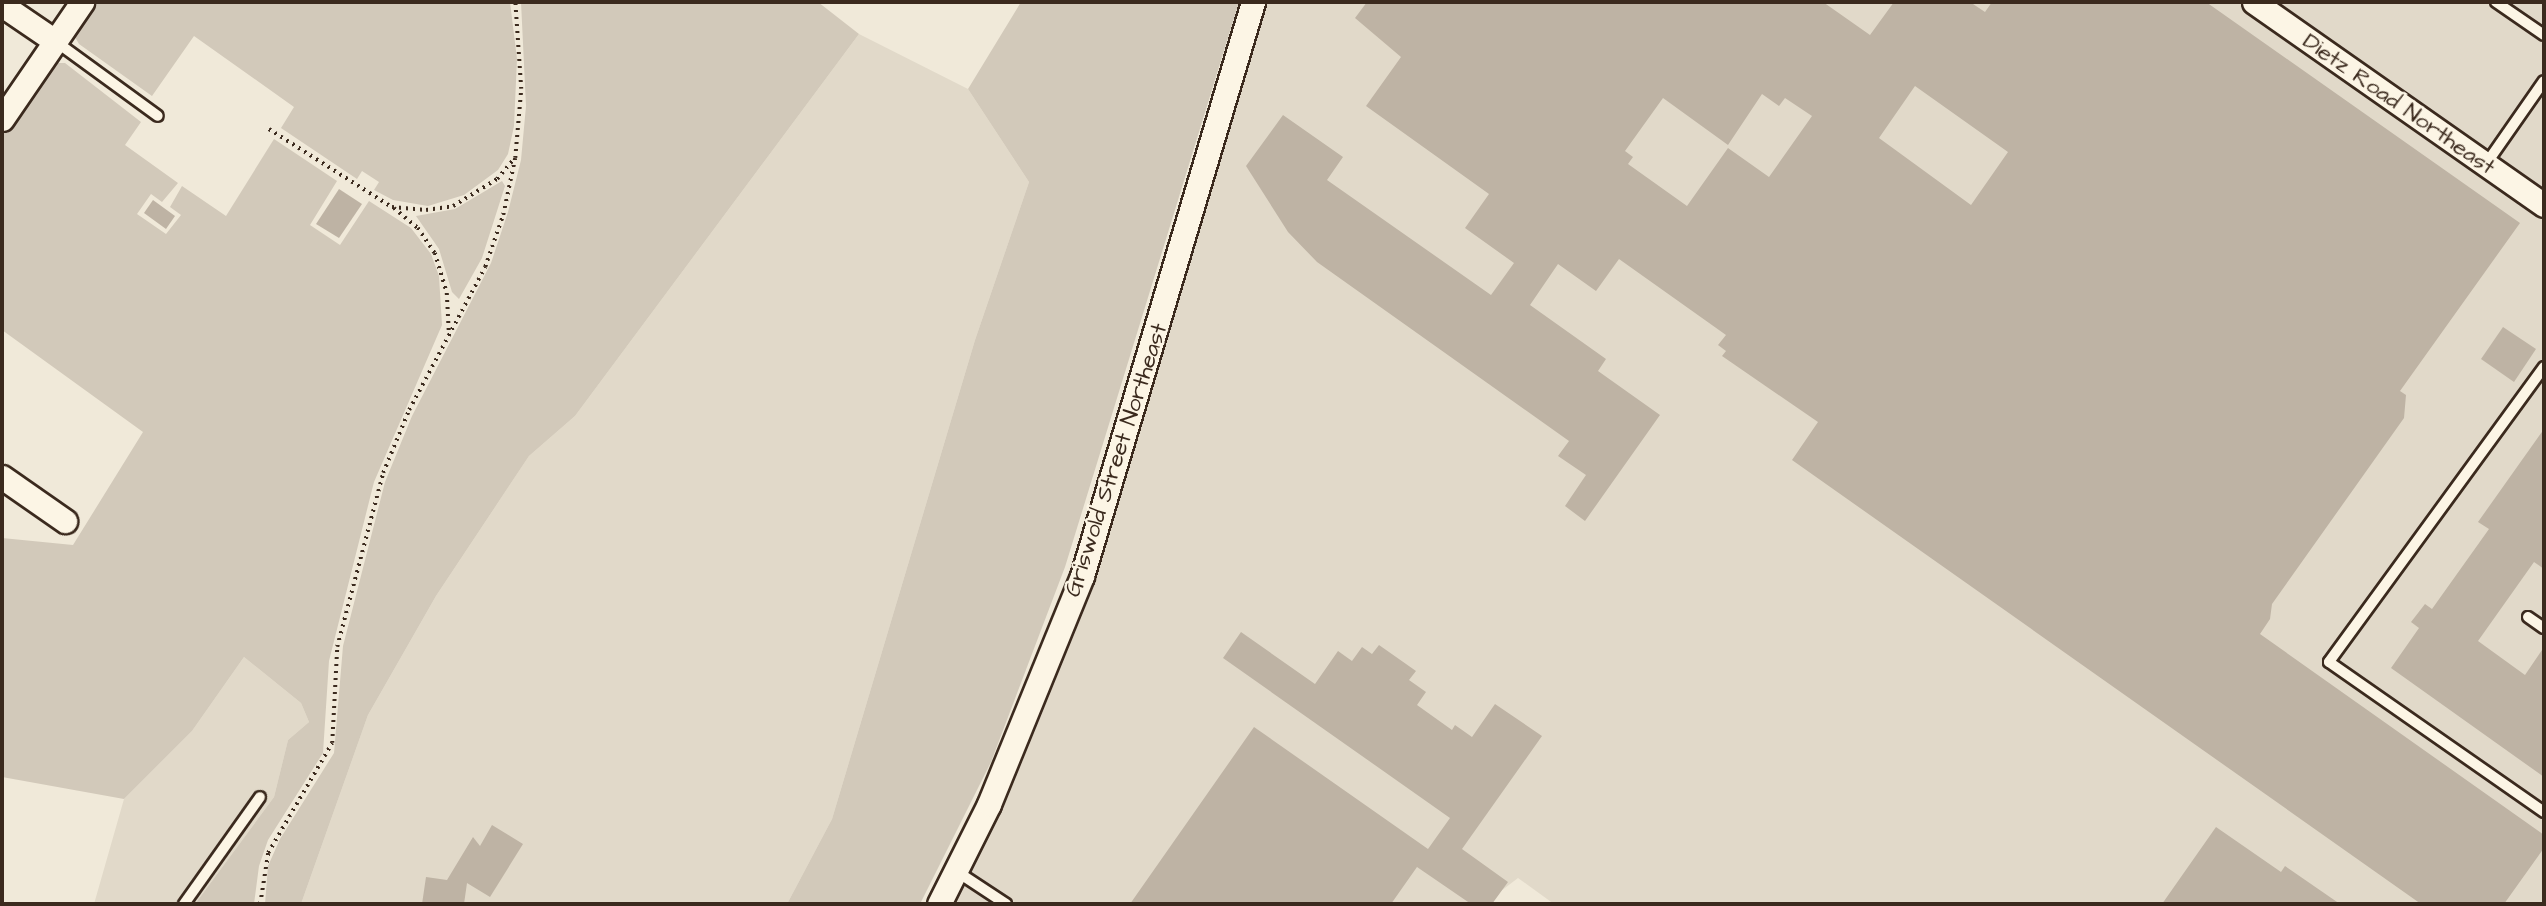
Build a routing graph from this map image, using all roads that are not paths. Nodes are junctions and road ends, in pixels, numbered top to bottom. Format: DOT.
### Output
graph roads {
  1 [pos="82,2"];
  2 [pos="1253,2"];
  3 [pos="2255,2"];
  4 [pos="2496,2"];
  5 [pos="2,5"];
  6 [pos="2544,35"];
  7 [pos="55,41"];
  8 [pos="2544,81"];
  9 [pos="158,116"];
  10 [pos="2,120"];
  11 [pos="2486,164"];
  12 [pos="2544,205"];
  13 [pos="2544,367"];
  14 [pos="2,477"];
  15 [pos="65,521"];
  16 [pos="2528,617"];
  17 [pos="2544,628"];
  18 [pos="260,797"];
  19 [pos="2544,812"];
  20 [pos="956,871"];
  21 [pos="184,904"];
  22 [pos="939,904"];
  23 [pos="1006,904"];
  1 -- 7 [label="street"];
  2 -- 20 [label="street, Griswold Street Northeast"];
  3 -- 11 [label="street, Dietz Road Northeast"];
  4 -- 6 [label="lane"];
  5 -- 7 [label="street"];
  7 -- 9 [label="lane"];
  7 -- 10 [label="street"];
  8 -- 11 [label="lane"];
  11 -- 12 [label="street, Dietz Road Northeast"];
  13 -- 19 [label="lane"];
  14 -- 15 [label="street"];
  16 -- 17 [label="lane"];
  18 -- 21 [label="lane"];
  20 -- 22 [label="street, Griswold Street Northeast"];
  20 -- 23 [label="lane"];
}
